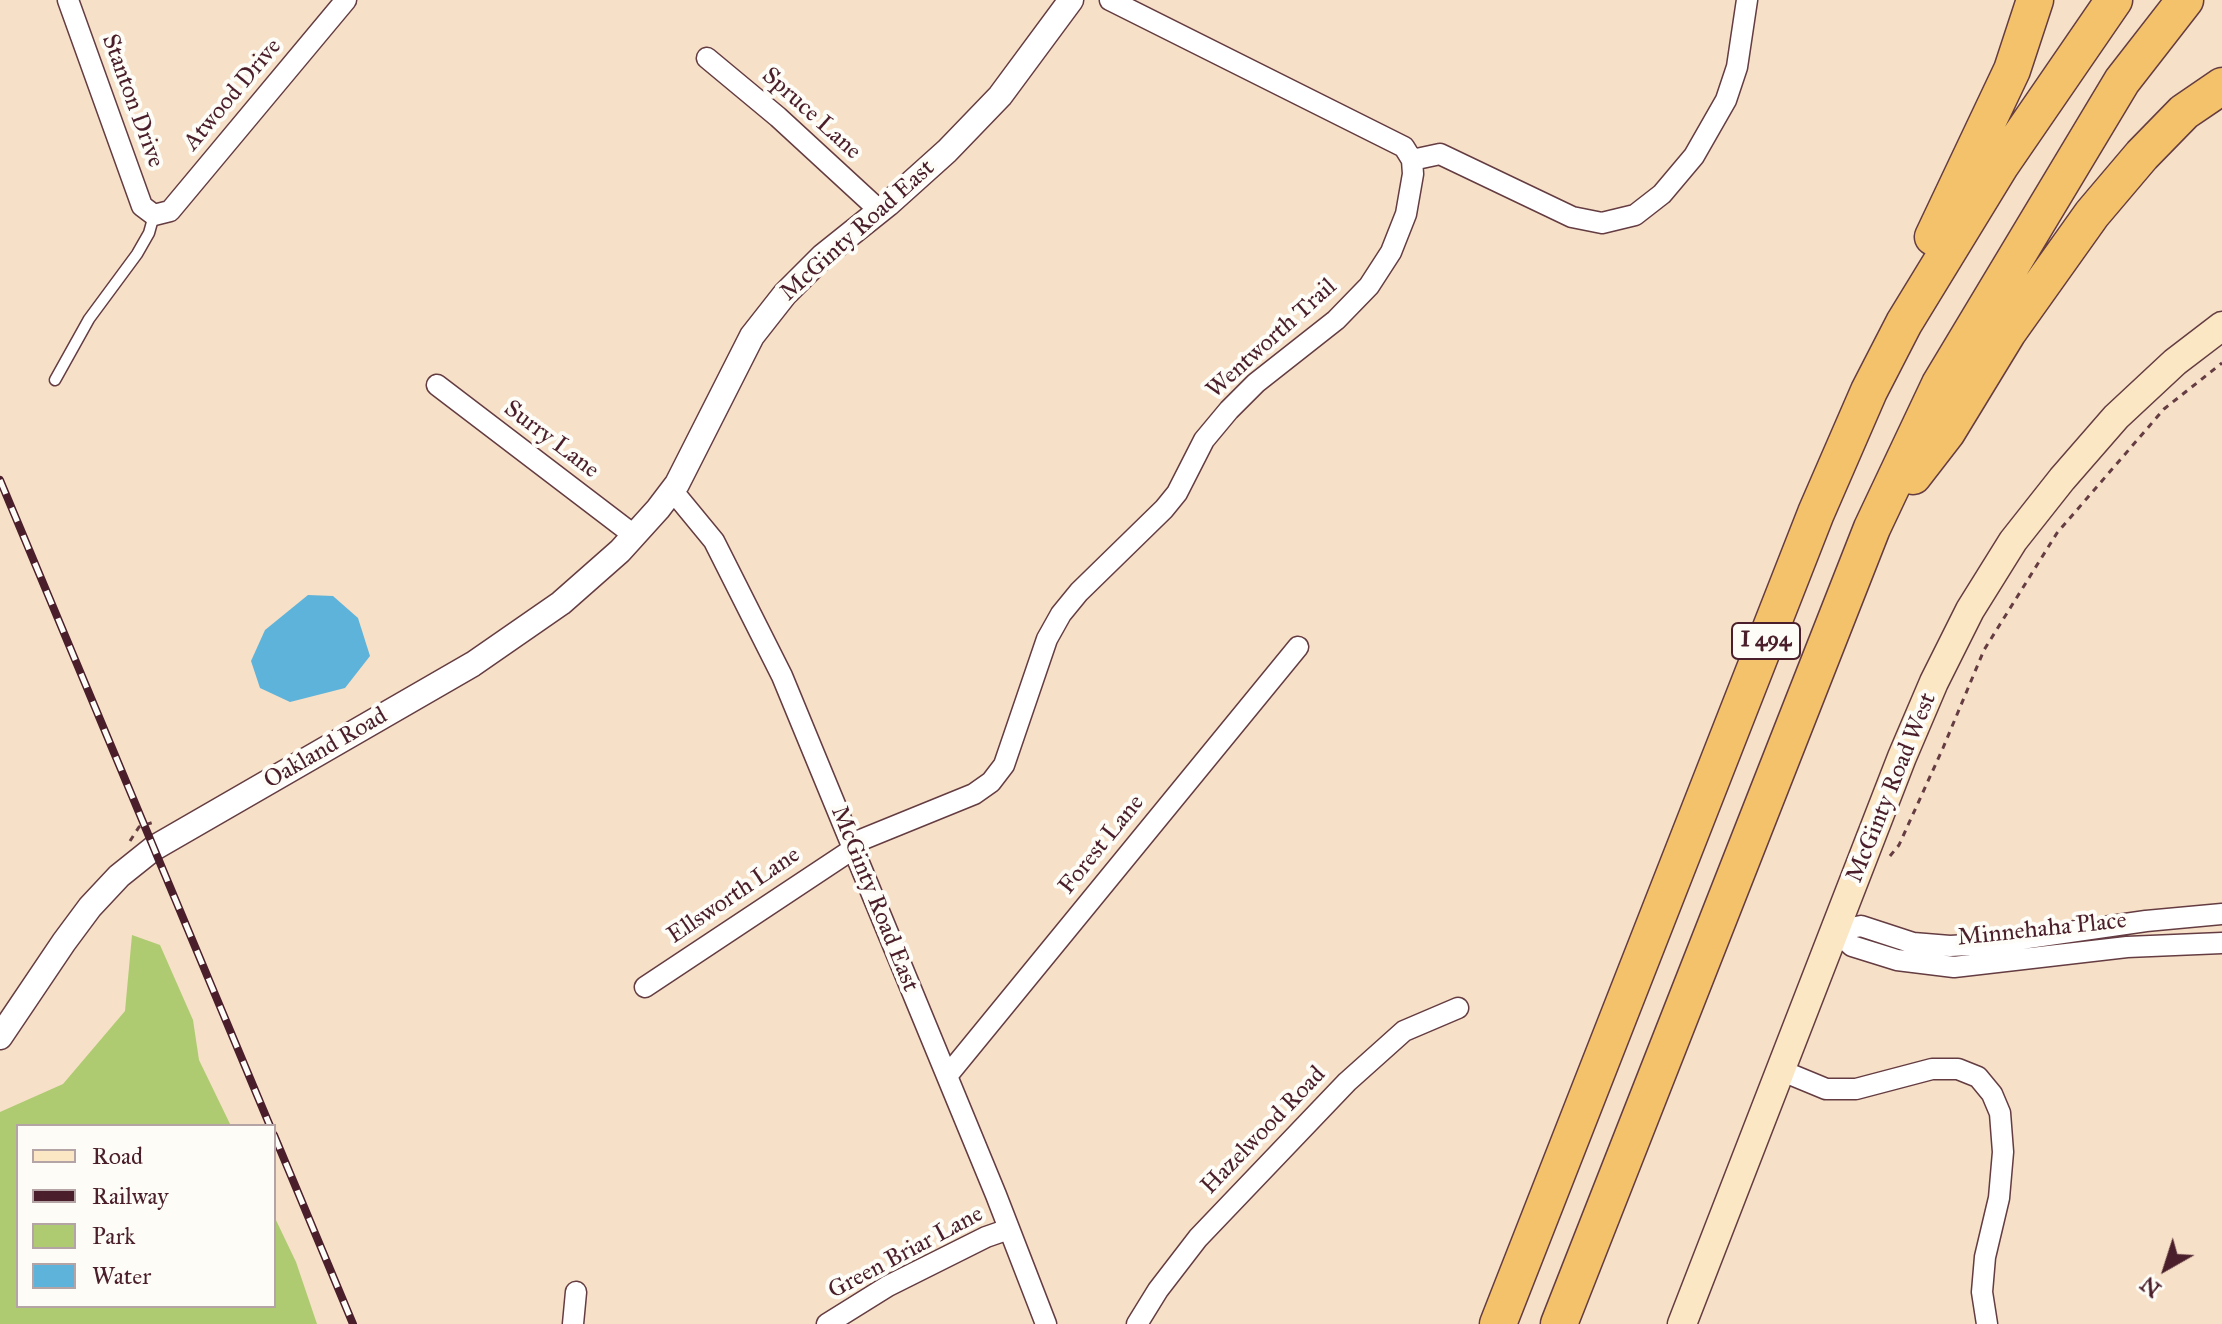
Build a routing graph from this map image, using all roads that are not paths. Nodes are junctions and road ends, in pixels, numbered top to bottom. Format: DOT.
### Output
graph roads {
  1 [pos="68,0"];
  2 [pos="346,0"];
  3 [pos="1071,0"];
  4 [pos="1110,0"];
  5 [pos="1747,0"];
  6 [pos="2033,0"];
  7 [pos="2114,0"];
  8 [pos="2185,0"];
  9 [pos="707,58"];
  10 [pos="2222,86"];
  11 [pos="1412,160"];
  12 [pos="879,210"];
  13 [pos="154,215"];
  14 [pos="1904,323"];
  15 [pos="2222,326"];
  16 [pos="55,380"];
  17 [pos="437,385"];
  18 [pos="675,487"];
  19 [pos="1872,528"];
  20 [pos="635,536"];
  21 [pos="1298,647"];
  22 [pos="852,846"];
  23 [pos="2220,911"];
  24 [pos="1836,931"];
  25 [pos="2212,943"];
  26 [pos="645,987"];
  27 [pos="1458,1008"];
  28 [pos="0,1037"];
  29 [pos="1780,1070"];
  30 [pos="947,1076"];
  31 [pos="1009,1229"];
  32 [pos="576,1292"];
  33 [pos="573,1324"];
  34 [pos="827,1324"];
  35 [pos="1046,1324"];
  36 [pos="1137,1324"];
  37 [pos="1498,1324"];
  38 [pos="1559,1324"];
  39 [pos="1682,1324"];
  40 [pos="1987,1324"];
  1 -- 13 [label="street, Stanton Drive"];
  2 -- 13 [label="street, Atwood Drive"];
  3 -- 12 [label="street, McGinty Road East"];
  4 -- 11 [label="street"];
  5 -- 11 [label="street"];
  6 -- 14 [label="highway"];
  7 -- 14 [label="highway, I 494"];
  8 -- 19 [label="highway, I 494"];
  9 -- 12 [label="street, Spruce Lane"];
  10 -- 19 [label="highway"];
  11 -- 22 [label="street, Wentworth Trail"];
  12 -- 18 [label="street, McGinty Road East"];
  13 -- 16 [label="lane"];
  14 -- 37 [label="highway, I 494"];
  15 -- 24 [label="main road, McGinty Road West"];
  17 -- 20 [label="street, Surry Lane"];
  18 -- 20 [label="street, Oakland Road"];
  18 -- 22 [label="street, McGinty Road East"];
  19 -- 38 [label="highway, I 494"];
  20 -- 28 [label="street, Oakland Road"];
  21 -- 30 [label="street, Forest Lane"];
  22 -- 26 [label="street, Ellsworth Lane"];
  22 -- 30 [label="street, McGinty Road East"];
  23 -- 24 [label="street, Minnehaha Place"];
  23 -- 25 [label="street"];
  24 -- 25 [label="street, Minnehaha Place"];
  24 -- 29 [label="main road, McGinty Road West"];
  27 -- 36 [label="street, Hazelwood Road"];
  29 -- 39 [label="main road, McGinty Road West"];
  29 -- 40 [label="street"];
  30 -- 31 [label="street, McGinty Road East"];
  31 -- 34 [label="street, Green Briar Lane"];
  31 -- 35 [label="street, McGinty Road East"];
  32 -- 33 [label="street"];
}
